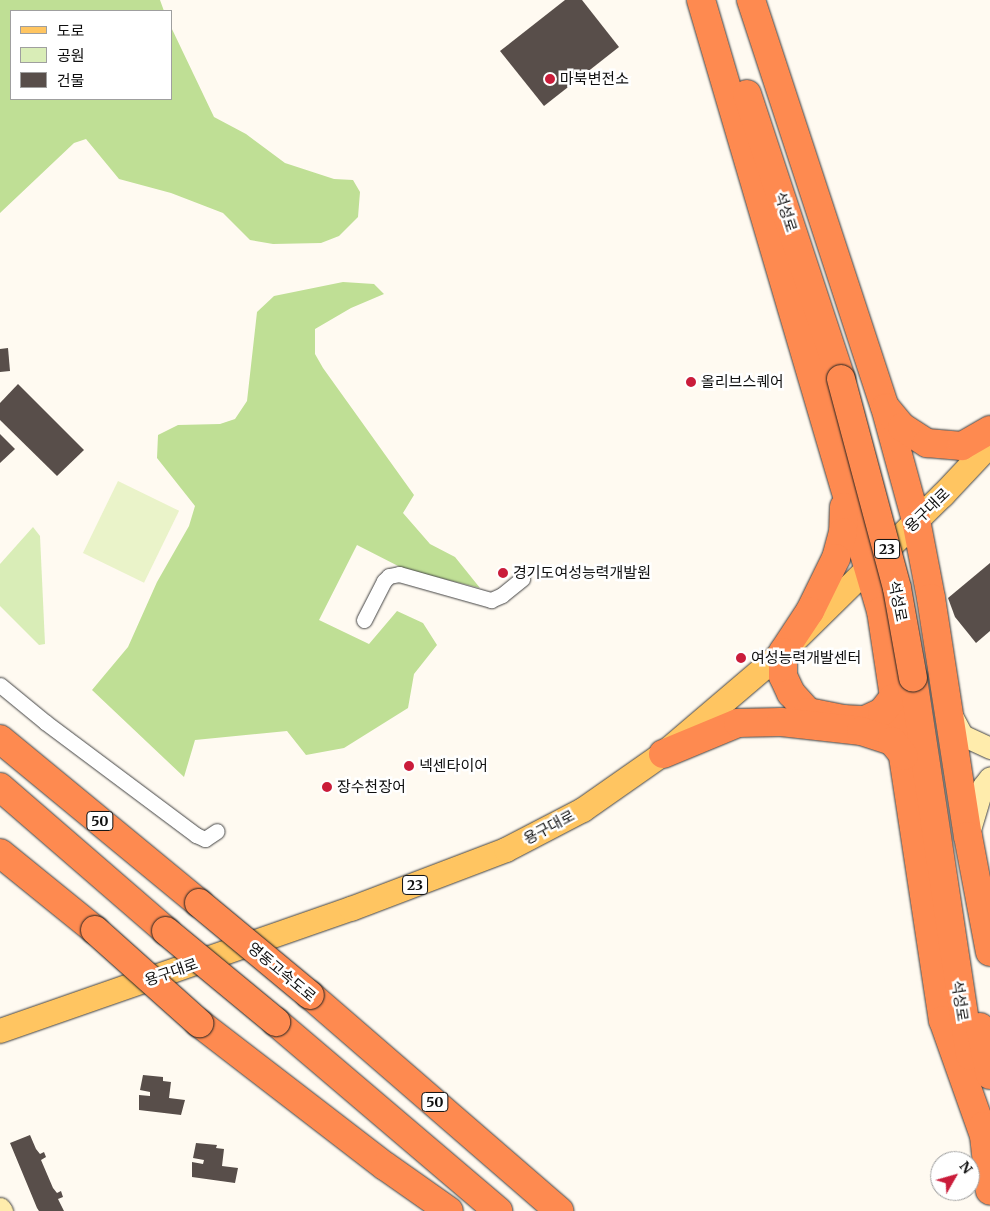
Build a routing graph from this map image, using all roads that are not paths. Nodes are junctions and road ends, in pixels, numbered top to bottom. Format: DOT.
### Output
graph roads {
  1 [pos="701,0"];
  2 [pos="717,0"];
  3 [pos="740,0"];
  4 [pos="751,0"];
  5 [pos="849,377"];
  6 [pos="885,407"];
  7 [pos="822,412"];
  8 [pos="990,430"];
  9 [pos="990,445"];
  10 [pos="839,471"];
  11 [pos="916,520"];
  12 [pos="867,569"];
  13 [pos="522,579"];
  14 [pos="364,620"];
  15 [pos="783,652"];
  16 [pos="888,659"];
  17 [pos="927,667"];
  18 [pos="0,685"];
  19 [pos="894,698"];
  20 [pos="949,710"];
  21 [pos="0,739"];
  22 [pos="990,748"];
  23 [pos="663,754"];
  24 [pos="904,756"];
  25 [pos="990,777"];
  26 [pos="0,787"];
  27 [pos="217,830"];
  28 [pos="968,836"];
  29 [pos="0,853"];
  30 [pos="990,952"];
  31 [pos="0,1031"];
  32 [pos="990,1075"];
  33 [pos="987,1144"];
  34 [pos="990,1191"];
  35 [pos="0,1208"];
  36 [pos="2,1211"];
  37 [pos="449,1211"];
  38 [pos="498,1211"];
  39 [pos="559,1211"];
  1 -- 7 [label="highway"];
  2 -- 5 [label="highway, 석성로"];
  3 -- 5 [label="highway, 석성로"];
  4 -- 6 [label="highway"];
  5 -- 17 [label="highway, 석성로, bridge"];
  6 -- 7 [label="highway"];
  6 -- 8 [label="highway"];
  6 -- 11 [label="highway"];
  7 -- 10 [label="highway"];
  9 -- 11 [label="main road, 용구대로 / 23"];
  10 -- 12 [label="highway"];
  10 -- 15 [label="highway"];
  11 -- 12 [label="main road, 용구대로 / 23"];
  11 -- 17 [label="highway"];
  12 -- 15 [label="main road, 용구대로 / 23"];
  12 -- 16 [label="highway"];
  13 -- 14 [label="street"];
  15 -- 19 [label="highway"];
  15 -- 23 [label="main road, 용구대로 / 23"];
  16 -- 17 [label="highway"];
  16 -- 19 [label="highway"];
  17 -- 20 [label="highway"];
  17 -- 32 [label="highway, 석성로"];
  17 -- 33 [label="highway, 석성로"];
  18 -- 27 [label="street"];
  19 -- 24 [label="highway"];
  20 -- 22 [label="street"];
  20 -- 28 [label="highway"];
  21 -- 39 [label="highway, 영동고속도로 / 50, bridge"];
  23 -- 24 [label="highway"];
  23 -- 31 [label="main road, 용구대로 / 23"];
  24 -- 33 [label="highway"];
  25 -- 28 [label="street"];
  26 -- 38 [label="highway, 50, bridge"];
  28 -- 30 [label="highway"];
  29 -- 37 [label="highway, bridge"];
  33 -- 34 [label="highway, 석성로"];
  35 -- 36 [label="street"];
}
